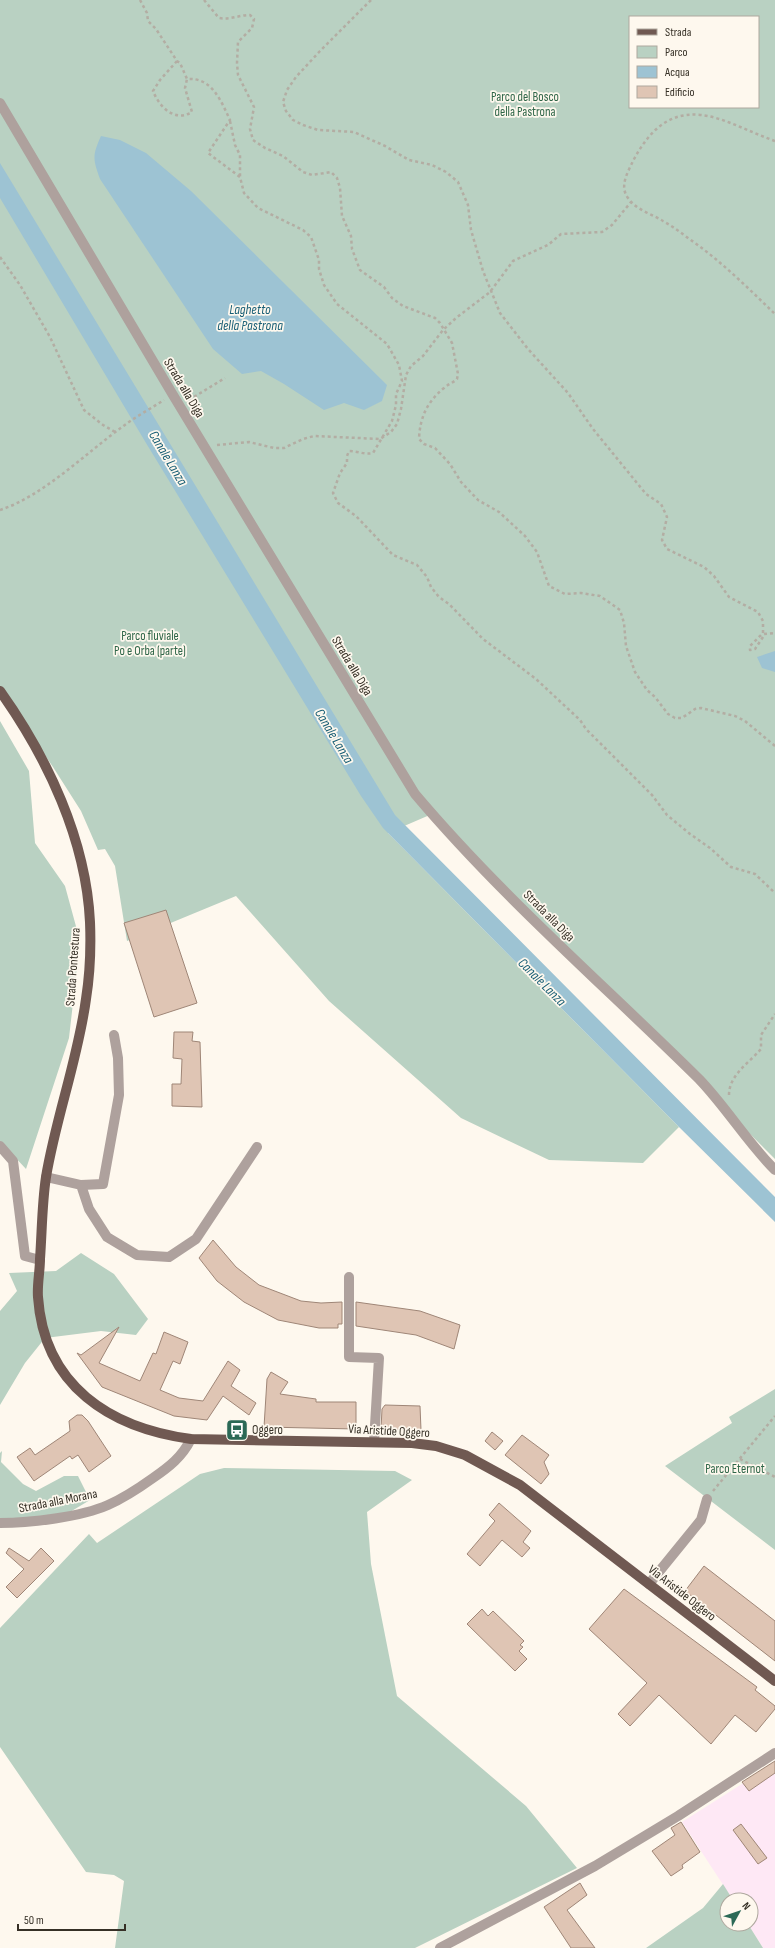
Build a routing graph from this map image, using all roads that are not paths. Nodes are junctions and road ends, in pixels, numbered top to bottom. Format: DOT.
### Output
graph roads {
  1 [pos="0,103"];
  2 [pos="0,691"];
  3 [pos="114,1036"];
  4 [pos="0,1146"];
  5 [pos="257,1147"];
  6 [pos="775,1170"];
  7 [pos="46,1177"];
  8 [pos="81,1185"];
  9 [pos="40,1260"];
  10 [pos="349,1277"];
  11 [pos="191,1439"];
  12 [pos="374,1442"];
  13 [pos="707,1499"];
  14 [pos="0,1523"];
  15 [pos="649,1584"];
  16 [pos="775,1681"];
  17 [pos="775,1753"];
  18 [pos="440,1948"];
  1 -- 6 [label="street, Strada alla Diga"];
  2 -- 7 [label="main road, Strada Pontestura"];
  3 -- 8 [label="street"];
  4 -- 9 [label="street"];
  5 -- 8 [label="street"];
  7 -- 8 [label="street"];
  7 -- 9 [label="main road, Strada Pontestura"];
  9 -- 11 [label="main road, Via Aristide Oggero"];
  10 -- 12 [label="street"];
  11 -- 12 [label="main road, Via Aristide Oggero"];
  11 -- 14 [label="street, Strada alla Morana"];
  12 -- 15 [label="main road, Via Aristide Oggero"];
  13 -- 15 [label="street"];
  15 -- 16 [label="main road, Via Aristide Oggero"];
  17 -- 18 [label="street"];
}
